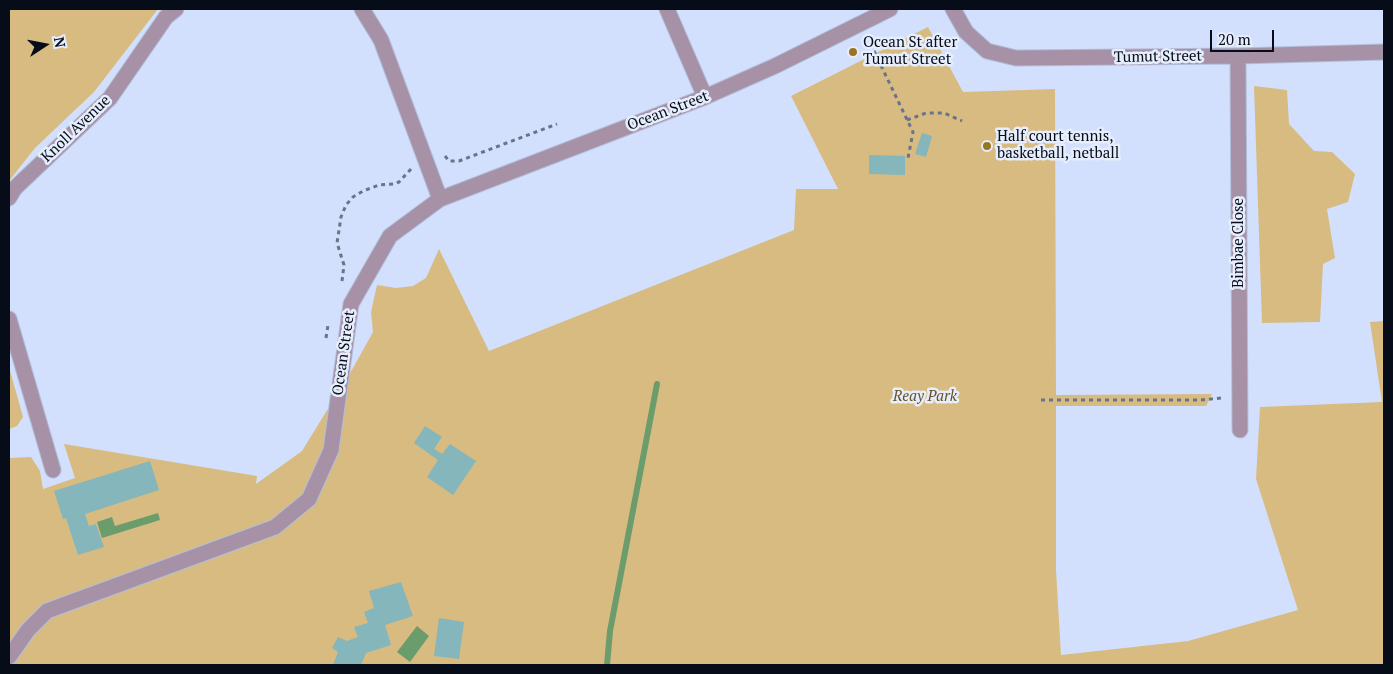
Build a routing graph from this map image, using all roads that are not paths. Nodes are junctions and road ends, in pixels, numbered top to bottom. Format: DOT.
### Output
graph roads {
  1 [pos="176,9"];
  2 [pos="362,9"];
  3 [pos="667,9"];
  4 [pos="890,9"];
  5 [pos="953,9"];
  6 [pos="1384,52"];
  7 [pos="1238,56"];
  8 [pos="705,97"];
  9 [pos="9,198"];
  10 [pos="440,199"];
  11 [pos="9,319"];
  12 [pos="1240,430"];
  13 [pos="53,470"];
  14 [pos="9,657"];
  1 -- 9 [label="street, Knoll Avenue"];
  2 -- 10 [label="street"];
  3 -- 8 [label="street"];
  4 -- 8 [label="street, Ocean Street"];
  5 -- 7 [label="street, Tumut Street"];
  6 -- 7 [label="street, Tumut Street"];
  7 -- 12 [label="street, Bimbae Close"];
  8 -- 10 [label="street, Ocean Street"];
  10 -- 14 [label="street, Ocean Street"];
  11 -- 13 [label="street"];
}
